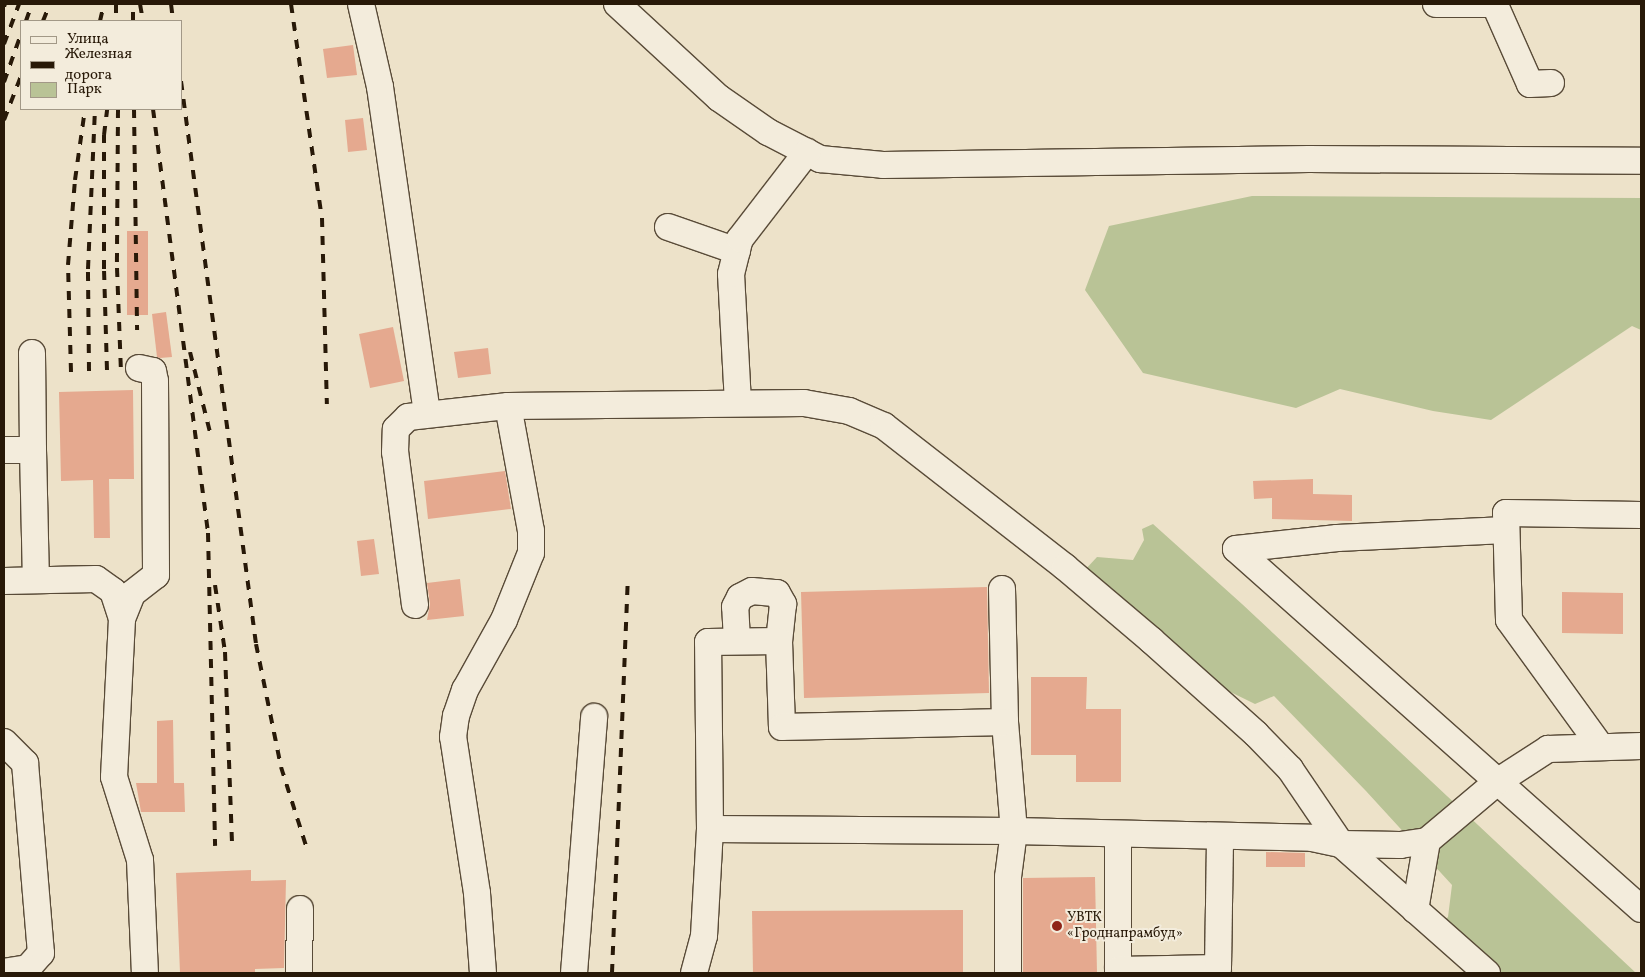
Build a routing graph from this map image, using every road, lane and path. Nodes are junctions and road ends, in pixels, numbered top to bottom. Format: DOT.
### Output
graph roads {
  1 [pos="361,4"];
  2 [pos="617,4"];
  3 [pos="1436,4"];
  4 [pos="1495,4"];
  5 [pos="1551,83"];
  6 [pos="808,152"];
  7 [pos="1641,161"];
  8 [pos="668,227"];
  9 [pos="737,251"];
  10 [pos="32,353"];
  11 [pos="139,368"];
  12 [pos="738,403"];
  13 [pos="508,406"];
  14 [pos="427,413"];
  15 [pos="4,450"];
  16 [pos="33,450"];
  17 [pos="1641,515"];
  18 [pos="1506,530"];
  19 [pos="36,580"];
  20 [pos="4,581"];
  21 [pos="1002,589"];
  22 [pos="415,605"];
  23 [pos="122,619"];
  24 [pos="778,641"];
  25 [pos="737,642"];
  26 [pos="594,717"];
  27 [pos="1005,722"];
  28 [pos="4,742"];
  29 [pos="1641,746"];
  30 [pos="1601,747"];
  31 [pos="1497,782"];
  32 [pos="710,829"];
  33 [pos="1014,830"];
  34 [pos="1118,834"];
  35 [pos="1220,838"];
  36 [pos="1427,841"];
  37 [pos="1341,844"];
  38 [pos="300,909"];
  39 [pos="1641,909"];
  40 [pos="1415,910"];
  41 [pos="1218,971"];
  42 [pos="4,972"];
  43 [pos="1118,972"];
  44 [pos="146,973"];
  45 [pos="299,973"];
  46 [pos="483,973"];
  47 [pos="574,973"];
  48 [pos="694,973"];
  49 [pos="1008,973"];
  50 [pos="1487,973"];
  1 -- 14 [label="lane"];
  2 -- 6 [label="lane"];
  3 -- 4 [label="lane"];
  4 -- 5 [label="lane"];
  6 -- 7 [label="lane"];
  6 -- 9 [label="lane"];
  8 -- 9 [label="lane"];
  9 -- 12 [label="lane"];
  10 -- 16 [label="lane"];
  11 -- 23 [label="lane"];
  12 -- 13 [label="lane"];
  12 -- 37 [label="lane"];
  13 -- 14 [label="lane"];
  13 -- 46 [label="lane"];
  14 -- 22 [label="lane"];
  15 -- 16 [label="lane"];
  16 -- 19 [label="lane"];
  17 -- 18 [label="lane"];
  18 -- 30 [label="lane"];
  18 -- 31 [label="lane"];
  19 -- 20 [label="lane"];
  19 -- 23 [label="lane"];
  21 -- 27 [label="lane"];
  23 -- 44 [label="lane"];
  24 -- 25 [label="lane"];
  24 -- 25 [label="lane"];
  24 -- 27 [label="lane"];
  25 -- 32 [label="lane"];
  26 -- 47 [label="lane"];
  27 -- 33 [label="lane"];
  28 -- 42 [label="lane"];
  29 -- 30 [label="lane"];
  30 -- 31 [label="lane"];
  31 -- 36 [label="lane"];
  31 -- 39 [label="lane"];
  32 -- 33 [label="lane"];
  32 -- 48 [label="lane"];
  33 -- 34 [label="lane"];
  33 -- 49 [label="lane"];
  34 -- 35 [label="lane"];
  34 -- 43 [label="lane"];
  35 -- 37 [label="lane"];
  35 -- 41 [label="lane"];
  36 -- 37 [label="lane"];
  36 -- 40 [label="lane"];
  37 -- 40 [label="lane"];
  38 -- 45 [label="lane"];
  40 -- 50 [label="lane"];
  41 -- 43 [label="lane"];
}
